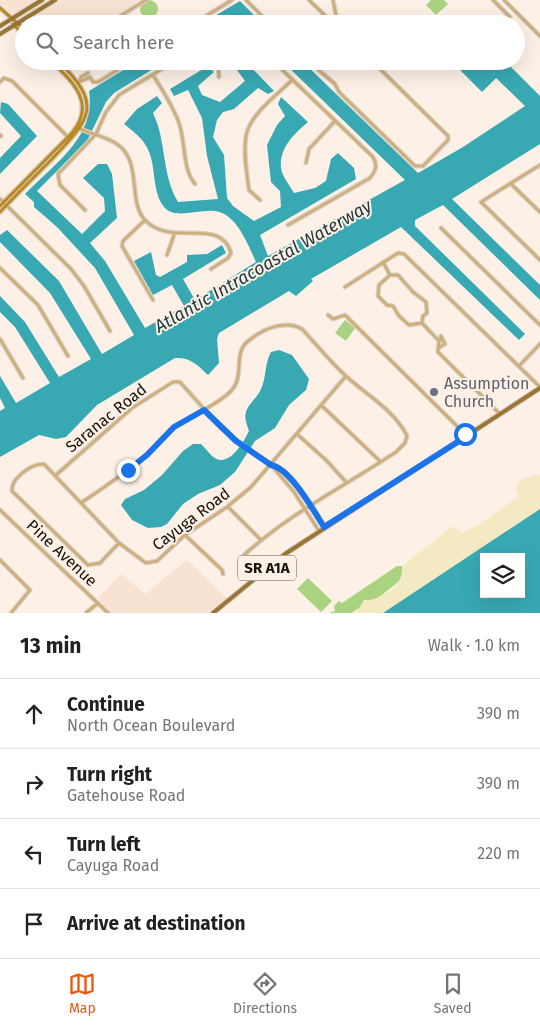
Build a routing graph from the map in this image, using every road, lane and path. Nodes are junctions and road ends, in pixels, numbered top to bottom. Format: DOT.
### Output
graph roads {
  1 [pos="42,0"];
  2 [pos="56,0"];
  3 [pos="146,0"];
  4 [pos="232,0"];
  5 [pos="246,0"];
  6 [pos="309,0"];
  7 [pos="333,0"];
  8 [pos="493,0"];
  9 [pos="504,0"];
  10 [pos="0,8"];
  11 [pos="18,15"];
  12 [pos="31,15"];
  13 [pos="122,15"];
  14 [pos="208,15"];
  15 [pos="261,15"];
  16 [pos="325,15"];
  17 [pos="336,15"];
  18 [pos="508,15"];
  19 [pos="519,15"];
  20 [pos="15,17"];
  21 [pos="11,19"];
  22 [pos="525,21"];
  23 [pos="15,23"];
  24 [pos="15,25"];
  25 [pos="0,26"];
  26 [pos="0,34"];
  27 [pos="540,36"];
  28 [pos="60,70"];
  29 [pos="67,70"];
  30 [pos="117,70"];
  31 [pos="160,70"];
  32 [pos="219,70"];
  33 [pos="282,70"];
  34 [pos="319,70"];
  35 [pos="381,70"];
  36 [pos="88,73"];
  37 [pos="153,74"];
  38 [pos="220,76"];
  39 [pos="292,80"];
  40 [pos="0,82"];
  41 [pos="79,82"];
  42 [pos="74,84"];
  43 [pos="335,121"];
  44 [pos="80,129"];
  45 [pos="96,134"];
  46 [pos="69,138"];
  47 [pos="306,163"];
  48 [pos="540,165"];
  49 [pos="195,184"];
  50 [pos="512,184"];
  51 [pos="0,199"];
  52 [pos="260,200"];
  53 [pos="5,204"];
  54 [pos="0,206"];
  55 [pos="85,210"];
  56 [pos="0,212"];
  57 [pos="540,212"];
  58 [pos="145,220"];
  59 [pos="288,225"];
  60 [pos="441,228"];
  61 [pos="174,235"];
  62 [pos="167,255"];
  63 [pos="540,260"];
  64 [pos="382,262"];
  65 [pos="0,268"];
  66 [pos="211,269"];
  67 [pos="390,275"];
  68 [pos="346,287"];
  69 [pos="153,300"];
  70 [pos="328,315"];
  71 [pos="422,323"];
  72 [pos="540,325"];
  73 [pos="110,331"];
  74 [pos="0,339"];
  75 [pos="439,341"];
  76 [pos="540,344"];
  77 [pos="438,348"];
  78 [pos="68,356"];
  79 [pos="519,366"];
  80 [pos="346,376"];
  81 [pos="23,378"];
  82 [pos="540,388"];
  83 [pos="321,405"];
  84 [pos="204,410"];
  85 [pos="500,414"];
  86 [pos="297,434"];
  87 [pos="467,436"];
  88 [pos="381,462"];
  89 [pos="271,465"];
  90 [pos="56,474"];
  91 [pos="346,482"];
  92 [pos="81,504"];
  93 [pos="310,504"];
  94 [pos="228,507"];
  95 [pos="305,508"];
  96 [pos="0,510"];
  97 [pos="324,527"];
  98 [pos="319,531"];
  99 [pos="185,535"];
  100 [pos="261,540"];
  101 [pos="119,543"];
  102 [pos="244,555"];
  103 [pos="0,560"];
  104 [pos="223,574"];
  105 [pos="98,603"];
  106 [pos="11,613"];
  107 [pos="86,613"];
  108 [pos="108,613"];
  109 [pos="213,613"];
  1 -- 11 [label="main road"];
  2 -- 12 [label="main road"];
  3 -- 13 [label="street"];
  4 -- 14 [label="street"];
  5 -- 15 [label="street"];
  6 -- 16 [label="street"];
  7 -- 17 [label="street"];
  8 -- 18 [label="street"];
  9 -- 19 [label="street"];
  10 -- 21 [label="street"];
  20 -- 21 [label="main road"];
  21 -- 23 [label="street"];
  21 -- 25 [label="main road"];
  22 -- 27 [label="street"];
  24 -- 26 [label="main road"];
  28 -- 42 [label="street"];
  29 -- 41 [label="street"];
  30 -- 41 [label="street"];
  31 -- 37 [label="street"];
  32 -- 38 [label="street"];
  33 -- 39 [label="street"];
  34 -- 35 [label="street"];
  36 -- 41 [label="street"];
  37 -- 45 [label="street"];
  37 -- 49 [label="street"];
  39 -- 43 [label="street"];
  39 -- 52 [label="street"];
  40 -- 46 [label="street"];
  41 -- 42 [label="street"];
  41 -- 44 [label="street"];
  42 -- 44 [label="street"];
  43 -- 47 [label="street"];
  43 -- 59 [label="street"];
  44 -- 45 [label="street"];
  44 -- 46 [label="street"];
  45 -- 55 [label="street"];
  45 -- 58 [label="street"];
  46 -- 53 [label="street"];
  48 -- 50 [label="street"];
  50 -- 57 [label="street"];
  50 -- 63 [label="street"];
  51 -- 53 [label="street"];
  53 -- 54 [label="street"];
  53 -- 56 [label="street"];
  53 -- 73 [label="street"];
  58 -- 61 [label="street"];
  58 -- 69 [label="street"];
  60 -- 72 [label="street"];
  61 -- 62 [label="street"];
  61 -- 66 [label="street"];
  64 -- 67 [label="street"];
  64 -- 68 [label="street"];
  64 -- 79 [label="street"];
  65 -- 78 [label="street"];
  67 -- 71 [label="street"];
  67 -- 71 [label="street"];
  70 -- 87 [label="street"];
  71 -- 75 [label="street"];
  74 -- 81 [label="street"];
  75 -- 77 [label="street"];
  75 -- 77 [label="street"];
  76 -- 79 [label="street"];
  77 -- 85 [label="street"];
  79 -- 82 [label="street"];
  80 -- 83 [label="street, Cayuga Road"];
  80 -- 84 [label="street"];
  80 -- 88 [label="street"];
  82 -- 85 [label="main road, SR A1A"];
  83 -- 86 [label="street, Cayuga Road"];
  83 -- 88 [label="street"];
  84 -- 89 [label="street"];
  84 -- 90 [label="street, Saranac Road"];
  84 -- 92 [label="street"];
  85 -- 87 [label="main road, SR A1A"];
  86 -- 89 [label="street, Cayuga Road"];
  86 -- 91 [label="street"];
  87 -- 97 [label="main road, SR A1A"];
  88 -- 91 [label="street"];
  89 -- 93 [label="street"];
  89 -- 94 [label="street, Cayuga Road"];
  89 -- 95 [label="street"];
  90 -- 92 [label="street, Cayuga Road"];
  90 -- 101 [label="street"];
  91 -- 93 [label="street"];
  92 -- 101 [label="street, Cayuga Road"];
  93 -- 95 [label="street"];
  93 -- 97 [label="street"];
  94 -- 99 [label="street, Cayuga Road"];
  94 -- 100 [label="street"];
  95 -- 98 [label="street"];
  95 -- 100 [label="street"];
  96 -- 105 [label="street, Pine Avenue"];
  97 -- 98 [label="main road, SR A1A"];
  98 -- 109 [label="main road, SR A1A"];
  99 -- 101 [label="street, Cayuga Road"];
  99 -- 104 [label="street"];
  100 -- 102 [label="street"];
  103 -- 106 [label="street"];
  105 -- 107 [label="street"];
  105 -- 108 [label="street, Pine Avenue"];
}
